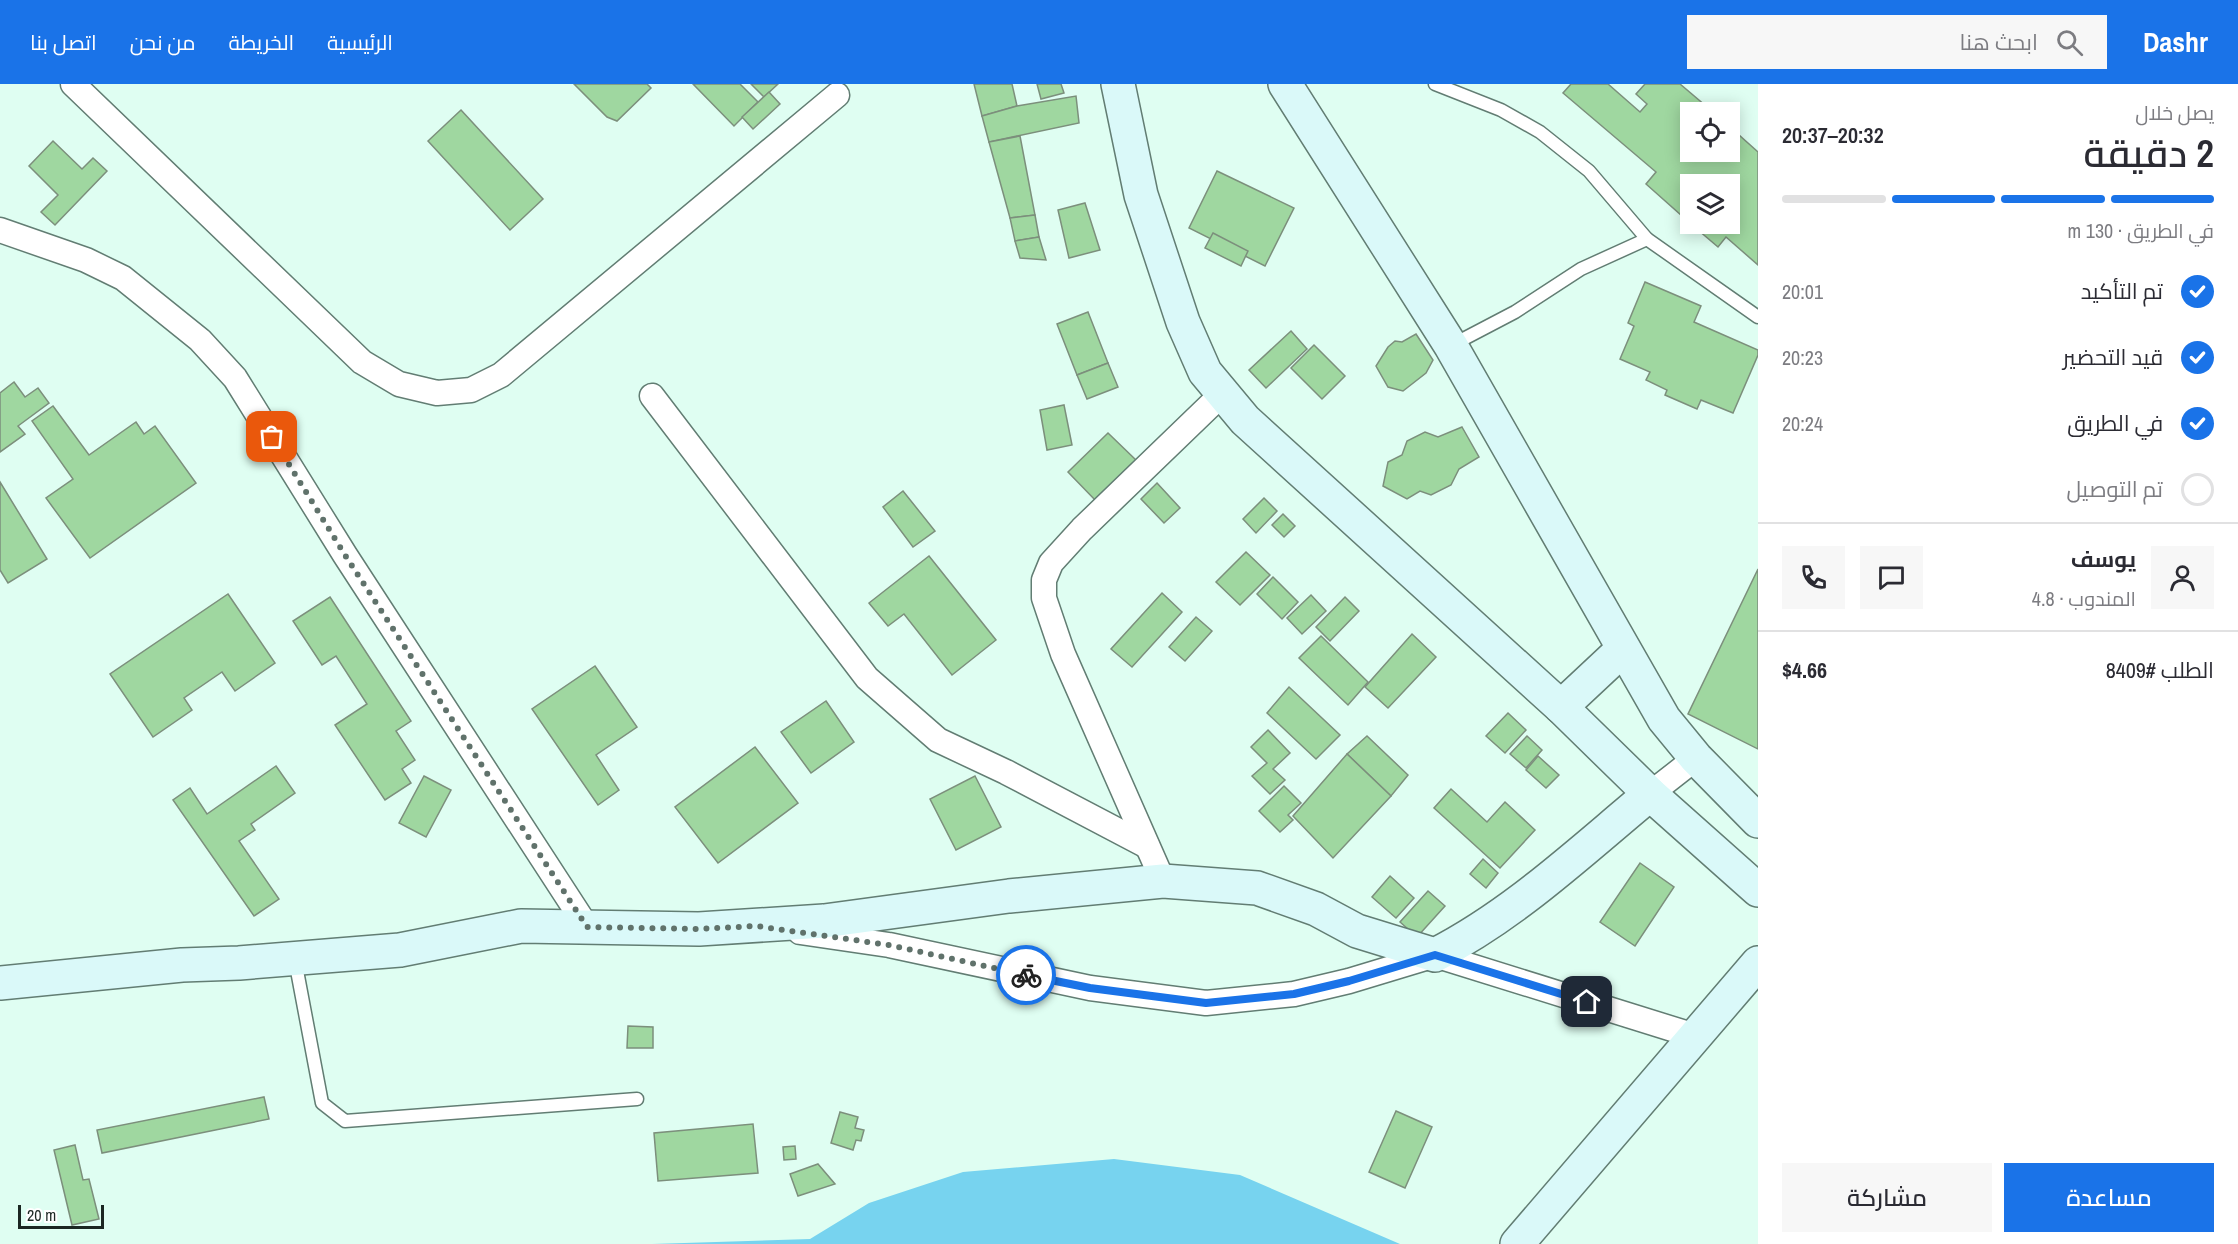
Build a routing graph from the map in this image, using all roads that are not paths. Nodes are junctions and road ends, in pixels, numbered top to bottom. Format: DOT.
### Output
graph roads {
  1 [pos="73,84"];
  2 [pos="1118,84"];
  3 [pos="1285,84"];
  4 [pos="1435,84"];
  5 [pos="837,95"];
  6 [pos="0,230"];
  7 [pos="1647,238"];
  8 [pos="1758,317"];
  9 [pos="1451,346"];
  10 [pos="1223,393"];
  11 [pos="652,396"];
  12 [pos="1623,649"];
  13 [pos="1562,707"];
  14 [pos="1696,758"];
  15 [pos="1650,794"];
  16 [pos="1758,821"];
  17 [pos="1147,846"];
  18 [pos="1163,881"];
  19 [pos="1758,890"];
  20 [pos="756,926"];
  21 [pos="587,927"];
  22 [pos="1435,955"];
  23 [pos="294,959"];
  24 [pos="1758,963"];
  25 [pos="0,982"];
  26 [pos="1695,1036"];
  27 [pos="637,1099"];
  28 [pos="1517,1244"];
  1 -- 5 [label="street"];
  2 -- 10 [label="street"];
  3 -- 9 [label="street"];
  4 -- 7 [label="lane"];
  6 -- 21 [label="street"];
  7 -- 8 [label="lane"];
  7 -- 9 [label="lane"];
  9 -- 12 [label="street"];
  10 -- 13 [label="street"];
  10 -- 17 [label="street"];
  11 -- 17 [label="street"];
  12 -- 13 [label="street"];
  12 -- 14 [label="street"];
  13 -- 15 [label="street"];
  14 -- 15 [label="street"];
  14 -- 16 [label="street"];
  15 -- 19 [label="street"];
  15 -- 22 [label="street"];
  17 -- 18 [label="street"];
  18 -- 20 [label="street"];
  18 -- 22 [label="street"];
  20 -- 21 [label="street"];
  20 -- 22 [label="street"];
  21 -- 23 [label="street"];
  22 -- 26 [label="street"];
  23 -- 25 [label="street"];
  23 -- 27 [label="lane"];
  24 -- 26 [label="street"];
  26 -- 28 [label="street"];
}
